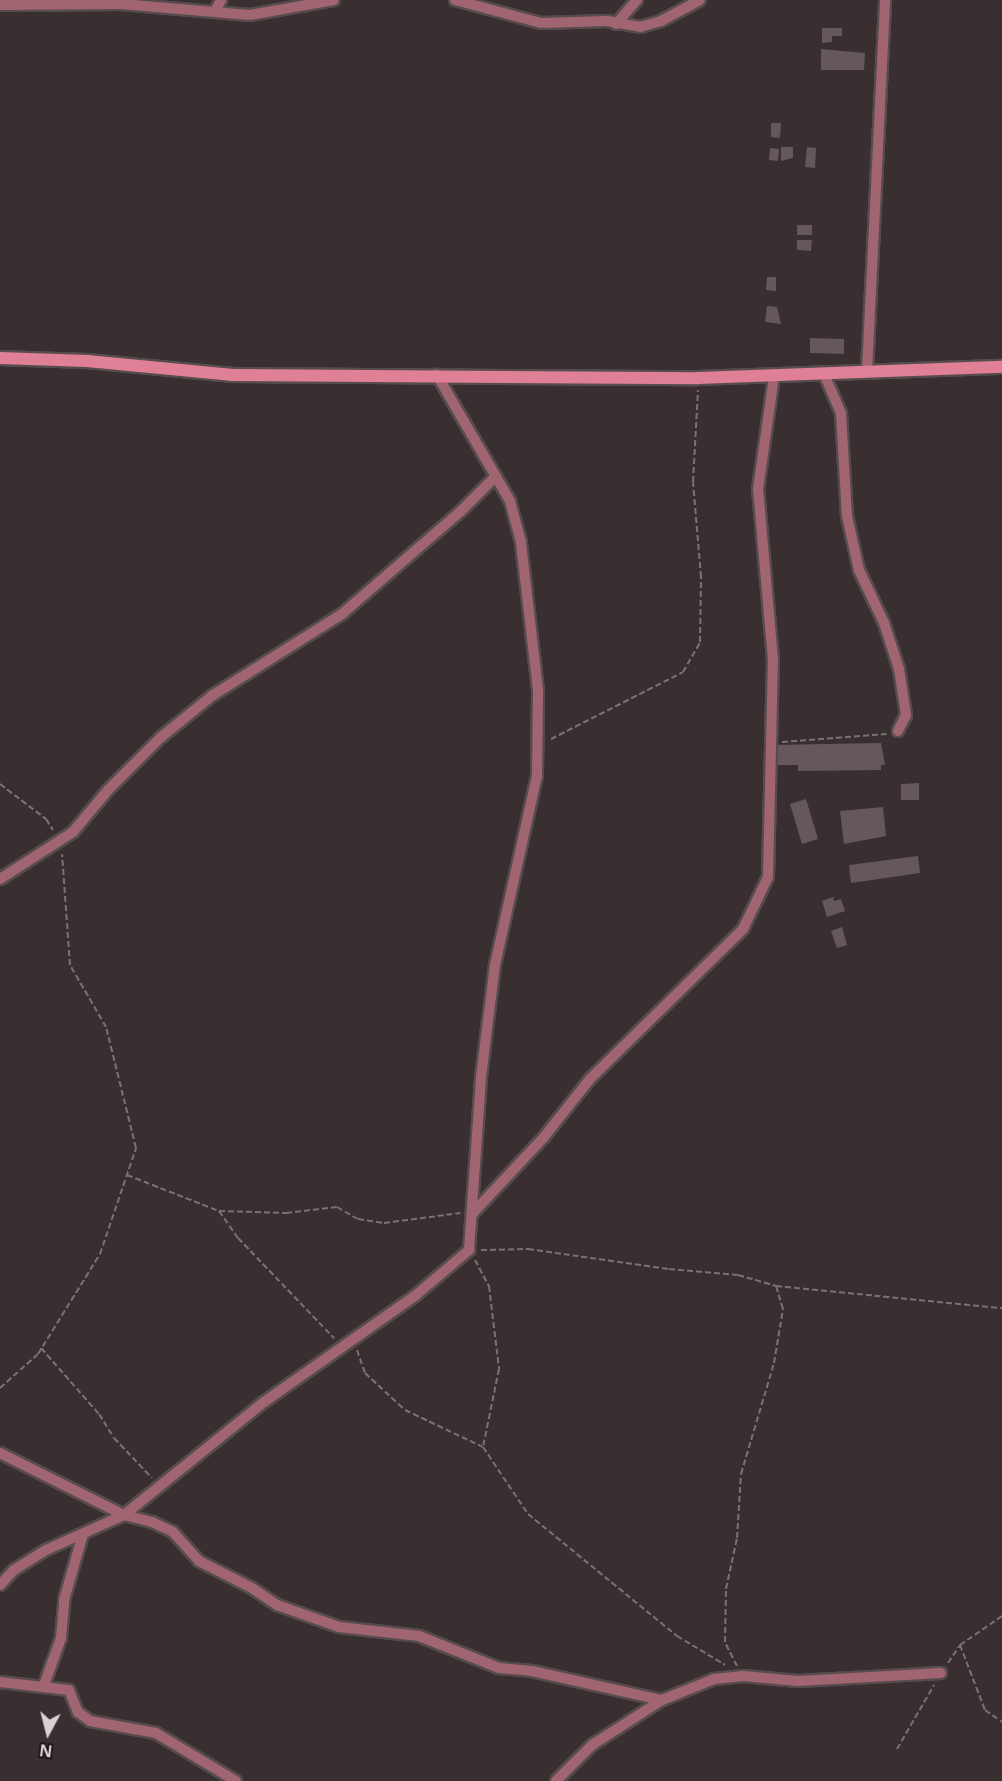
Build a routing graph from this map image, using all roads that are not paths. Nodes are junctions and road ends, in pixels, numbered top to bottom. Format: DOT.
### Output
graph roads {
  1 [pos="221,0"];
  2 [pos="334,0"];
  3 [pos="455,0"];
  4 [pos="637,0"];
  5 [pos="700,0"];
  6 [pos="885,0"];
  7 [pos="0,5"];
  8 [pos="215,11"];
  9 [pos="615,24"];
  10 [pos="0,358"];
  11 [pos="1002,367"];
  12 [pos="867,371"];
  13 [pos="824,374"];
  14 [pos="437,375"];
  15 [pos="774,376"];
  16 [pos="496,476"];
  17 [pos="898,731"];
  18 [pos="0,879"];
  19 [pos="472,1214"];
  20 [pos="0,1453"];
  21 [pos="124,1515"];
  22 [pos="83,1534"];
  23 [pos="0,1585"];
  24 [pos="941,1673"];
  25 [pos="0,1682"];
  26 [pos="44,1685"];
  27 [pos="662,1700"];
  28 [pos="223,1778"];
  29 [pos="236,1781"];
  30 [pos="556,1781"];
  1 -- 8 [label="street"];
  2 -- 8 [label="street"];
  3 -- 9 [label="street"];
  4 -- 9 [label="street"];
  5 -- 9 [label="street"];
  6 -- 12 [label="street"];
  7 -- 8 [label="street"];
  10 -- 14 [label="street"];
  11 -- 12 [label="street"];
  12 -- 13 [label="street"];
  13 -- 15 [label="street"];
  13 -- 17 [label="street"];
  14 -- 15 [label="street"];
  14 -- 16 [label="street"];
  15 -- 19 [label="street"];
  16 -- 18 [label="street"];
  16 -- 19 [label="street"];
  19 -- 21 [label="street"];
  20 -- 21 [label="street"];
  21 -- 22 [label="street"];
  21 -- 27 [label="street"];
  22 -- 23 [label="street"];
  22 -- 26 [label="street"];
  24 -- 27 [label="street"];
  25 -- 26 [label="street"];
  26 -- 28 [label="street"];
  27 -- 30 [label="street"];
  28 -- 29 [label="street"];
}
